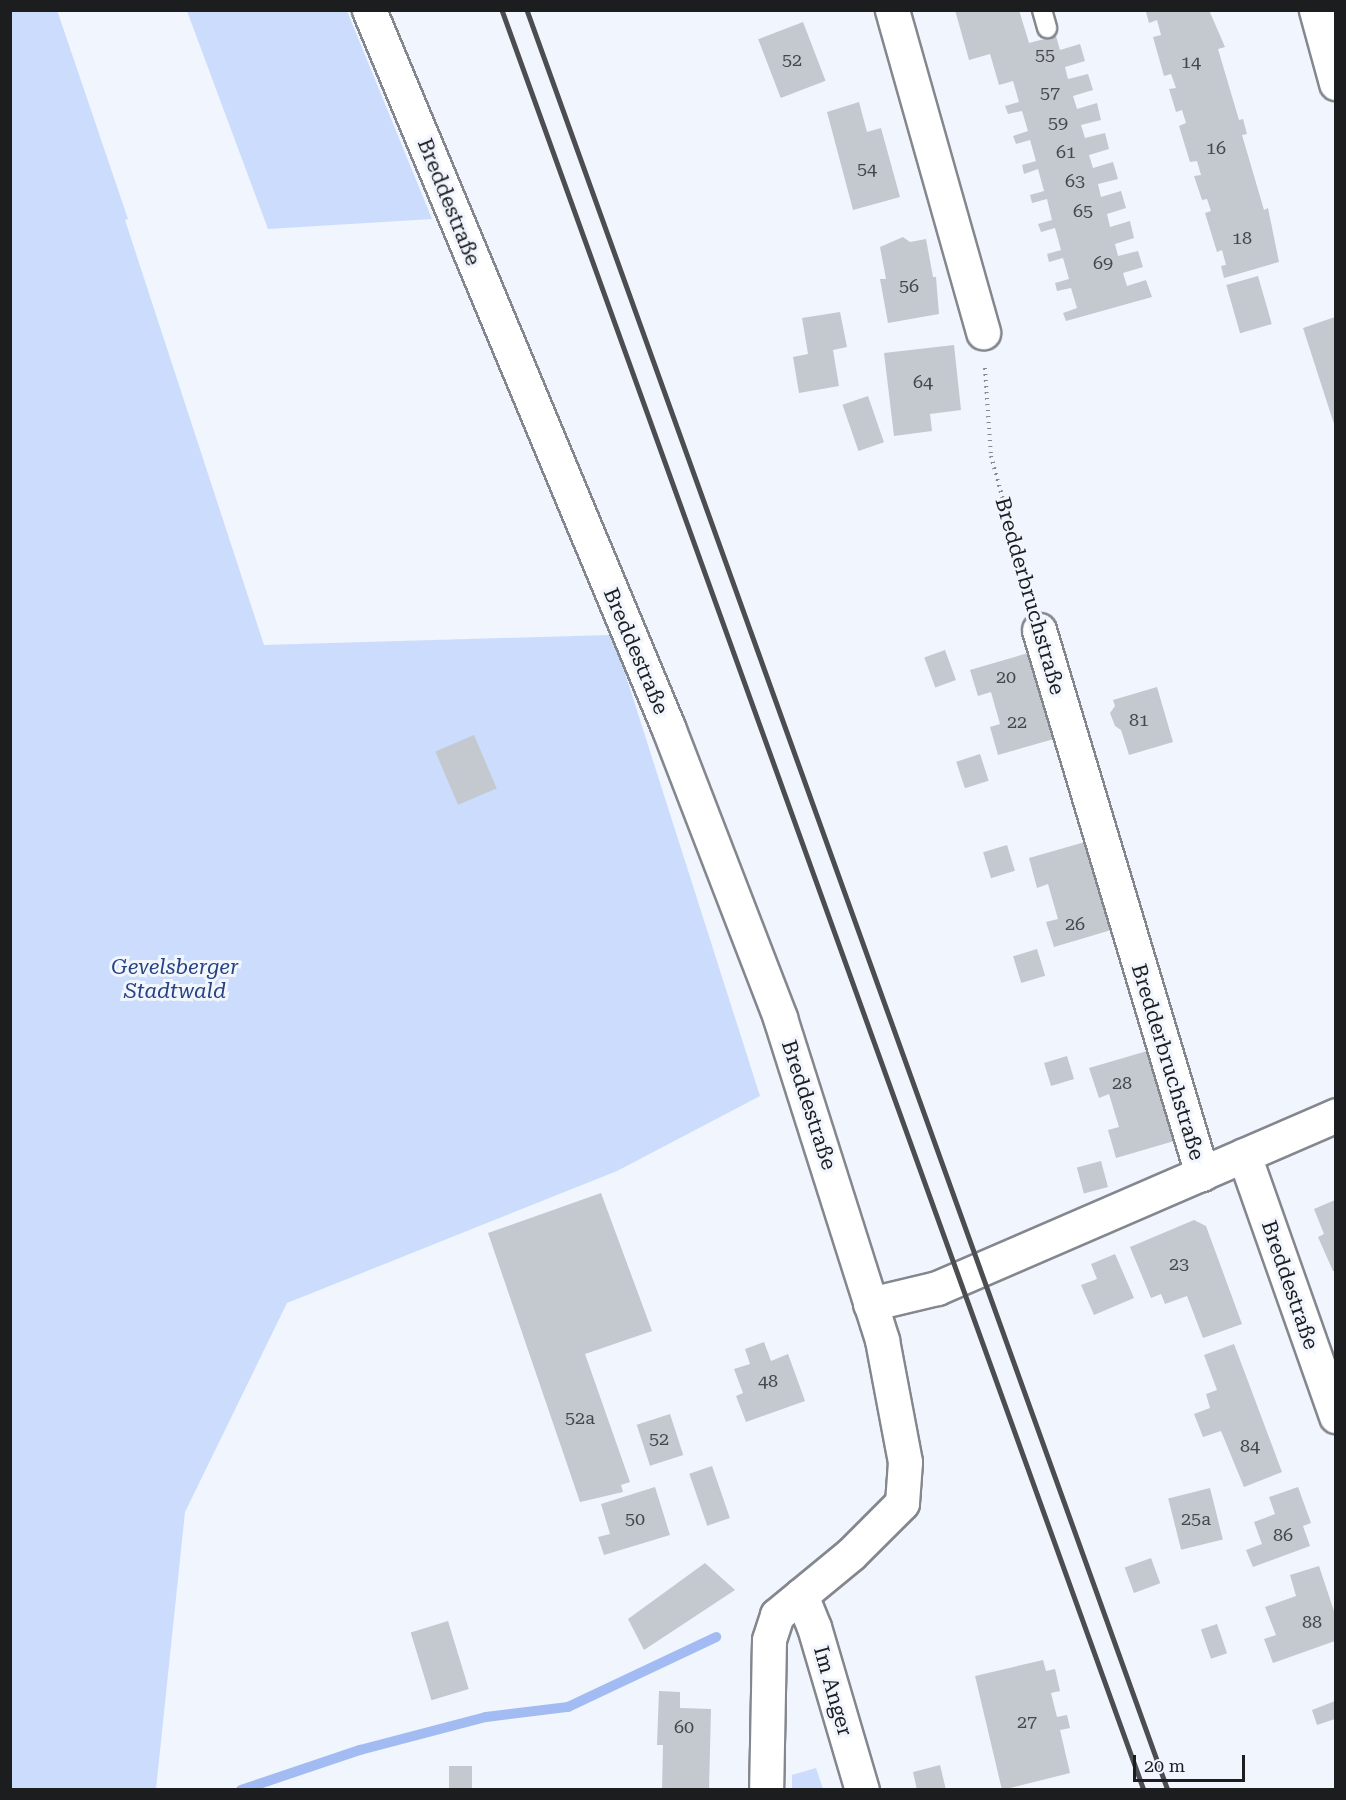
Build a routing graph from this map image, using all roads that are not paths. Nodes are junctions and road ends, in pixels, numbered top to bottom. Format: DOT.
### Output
graph roads {
  1 [pos="369,10"];
  2 [pos="892,10"];
  3 [pos="1042,10"];
  4 [pos="1316,10"];
  5 [pos="1047,28"];
  6 [pos="1335,83"];
  7 [pos="983,332"];
  8 [pos="1039,630"];
  9 [pos="1335,1114"];
  10 [pos="1244,1155"];
  11 [pos="1202,1174"];
  12 [pos="870,1304"];
  13 [pos="1335,1416"];
  14 [pos="801,1595"];
  15 [pos="766,1790"];
  16 [pos="862,1790"];
  1 -- 12 [label="street, Breddestraße"];
  2 -- 7 [label="street"];
  3 -- 5 [label="lane"];
  4 -- 6 [label="street"];
  8 -- 11 [label="street, Bredderbruchstraße"];
  9 -- 10 [label="street"];
  10 -- 11 [label="street"];
  10 -- 13 [label="street, Breddestraße"];
  11 -- 12 [label="street"];
  12 -- 14 [label="street, Breddestraße"];
  14 -- 15 [label="street, Breddestraße"];
  14 -- 16 [label="street, Im Anger"];
}
